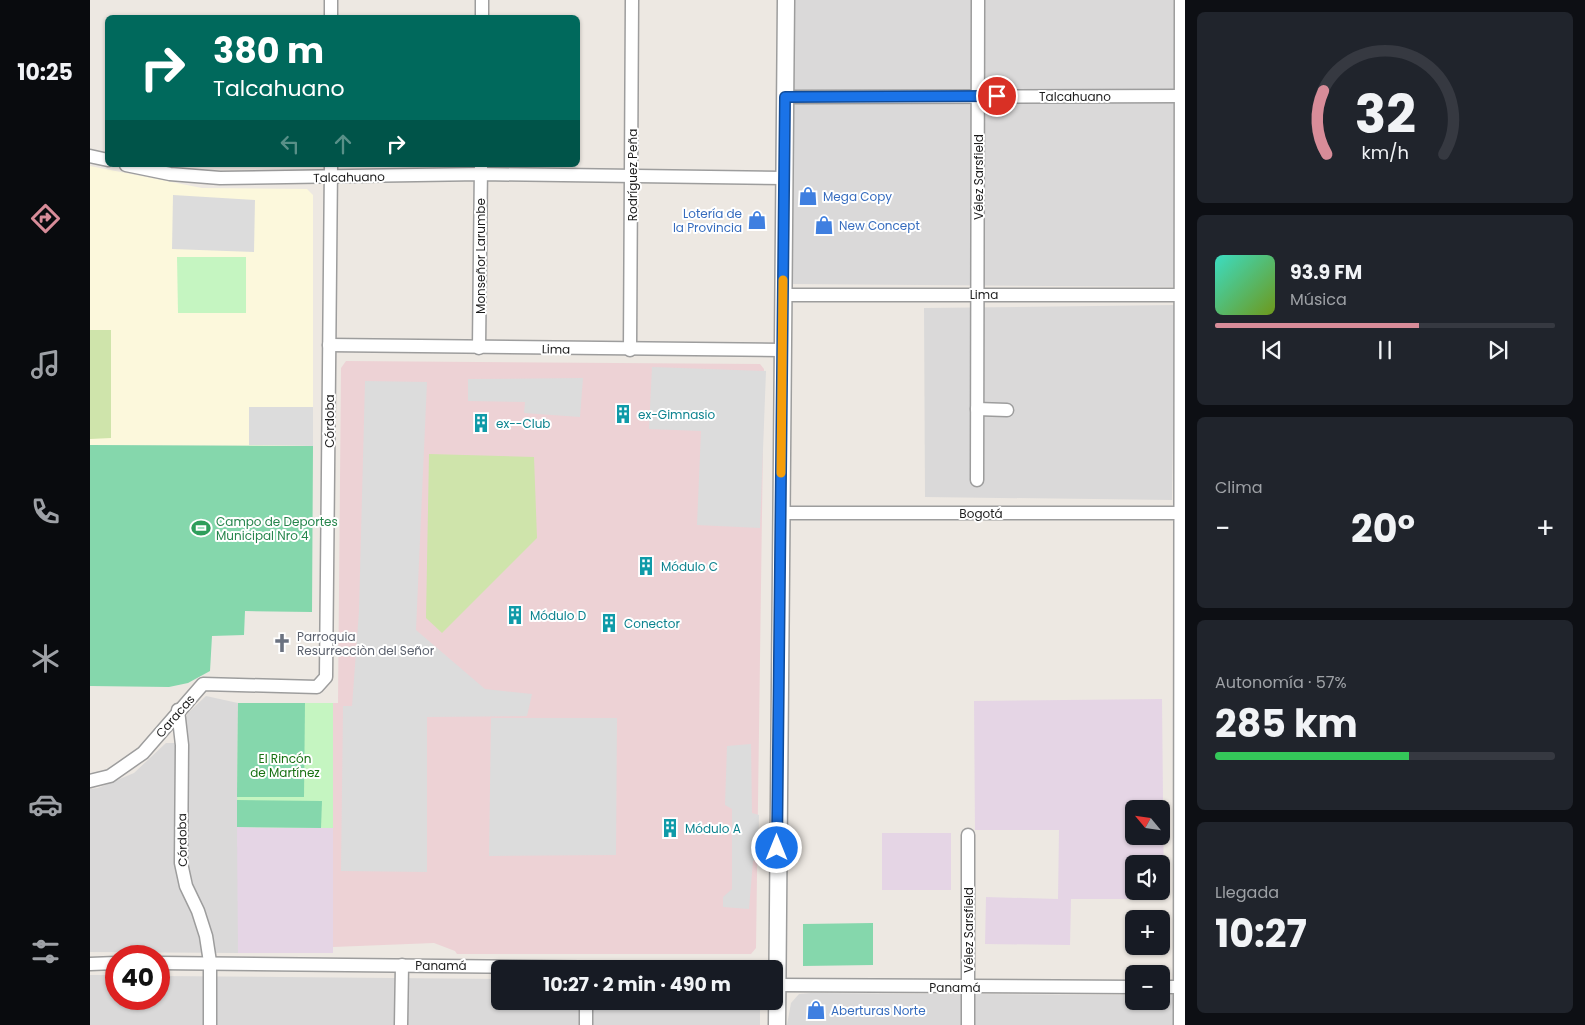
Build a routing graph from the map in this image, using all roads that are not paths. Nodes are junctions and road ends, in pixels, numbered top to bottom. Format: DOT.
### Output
graph roads {
  1 [pos="331,0"];
  2 [pos="482,0"];
  3 [pos="632,0"];
  4 [pos="786,0"];
  5 [pos="978,0"];
  6 [pos="1181,0"];
  7 [pos="331,15"];
  8 [pos="482,15"];
  9 [pos="978,96"];
  10 [pos="1183,96"];
  11 [pos="785,97"];
  12 [pos="90,156"];
  13 [pos="105,159"];
  14 [pos="136,167"];
  15 [pos="481,170"];
  16 [pos="331,171"];
  17 [pos="632,177"];
  18 [pos="784,178"];
  19 [pos="977,294"];
  20 [pos="783,295"];
  21 [pos="1183,296"];
  22 [pos="329,345"];
  23 [pos="479,348"];
  24 [pos="630,350"];
  25 [pos="782,350"];
  26 [pos="977,409"];
  27 [pos="1007,410"];
  28 [pos="977,480"];
  29 [pos="1183,498"];
  30 [pos="780,513"];
  31 [pos="1181,513"];
  32 [pos="1183,638"];
  33 [pos="326,677"];
  34 [pos="178,710"];
  35 [pos="90,781"];
  36 [pos="1183,790"];
  37 [pos="968,835"];
  38 [pos="776,960"];
  39 [pos="210,962"];
  40 [pos="170,963"];
  41 [pos="90,964"];
  42 [pos="105,964"];
  43 [pos="402,965"];
  44 [pos="491,966"];
  45 [pos="783,974"];
  46 [pos="968,987"];
  47 [pos="1125,987"];
  48 [pos="1170,987"];
  49 [pos="1183,987"];
  50 [pos="586,1010"];
  51 [pos="777,1010"];
  52 [pos="210,1025"];
  53 [pos="401,1025"];
  54 [pos="586,1025"];
  55 [pos="777,1025"];
  56 [pos="968,1025"];
  57 [pos="1180,1025"];
  1 -- 7 [label="street"];
  2 -- 8 [label="street"];
  3 -- 17 [label="street, Rodríguez Peña"];
  4 -- 11 [label="street"];
  5 -- 9 [label="street, Vélez Sarsfield"];
  6 -- 10 [label="street"];
  9 -- 10 [label="street, Talcahuano"];
  9 -- 11 [label="street, Talcahuano"];
  9 -- 19 [label="street, Vélez Sarsfield"];
  10 -- 21 [label="street"];
  11 -- 18 [label="street"];
  12 -- 13 [label="street"];
  14 -- 16 [label="street, Talcahuano"];
  15 -- 16 [label="street, Talcahuano"];
  15 -- 17 [label="street, Talcahuano"];
  15 -- 23 [label="street, Monseñor Larumbe"];
  16 -- 22 [label="street, Córdoba"];
  17 -- 18 [label="street, Talcahuano"];
  17 -- 24 [label="street, Rodríguez Peña"];
  18 -- 20 [label="street"];
  19 -- 20 [label="street, Lima"];
  19 -- 21 [label="street, Lima"];
  19 -- 26 [label="street, Vélez Sarsfield"];
  20 -- 25 [label="street"];
  21 -- 29 [label="street"];
  22 -- 23 [label="street, Lima"];
  22 -- 33 [label="street, Córdoba"];
  23 -- 24 [label="street, Lima"];
  24 -- 25 [label="street, Lima"];
  25 -- 30 [label="street"];
  26 -- 27 [label="street"];
  26 -- 28 [label="street, Vélez Sarsfield"];
  29 -- 31 [label="street"];
  30 -- 31 [label="street, Bogotá"];
  30 -- 38 [label="street"];
  31 -- 32 [label="street"];
  32 -- 36 [label="street"];
  33 -- 34 [label="street, Caracas"];
  34 -- 35 [label="street, Caracas"];
  34 -- 39 [label="street, Córdoba"];
  36 -- 49 [label="street"];
  37 -- 46 [label="street, Vélez Sarsfield"];
  39 -- 40 [label="street, Panamá"];
  39 -- 43 [label="street, Panamá"];
  39 -- 52 [label="street, Córdoba"];
  41 -- 42 [label="street"];
  43 -- 44 [label="street, Panamá"];
  43 -- 53 [label="street"];
  45 -- 46 [label="street, Panamá"];
  46 -- 47 [label="street, Panamá"];
  46 -- 56 [label="street, Vélez Sarsfield"];
  48 -- 49 [label="street"];
  49 -- 57 [label="street"];
  50 -- 54 [label="street"];
  51 -- 55 [label="street"];
}
